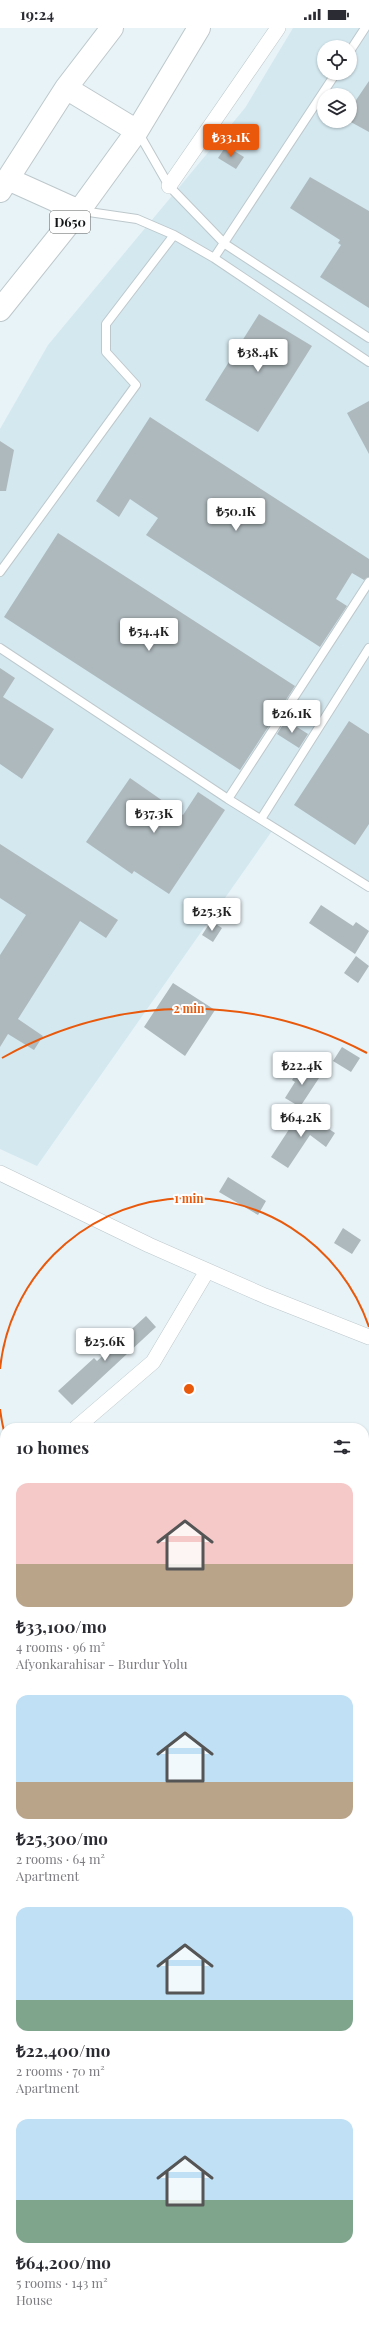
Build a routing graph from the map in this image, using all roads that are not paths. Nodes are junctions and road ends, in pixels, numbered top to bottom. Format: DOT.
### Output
graph roads {
  1 [pos="112,28"];
  2 [pos="199,28"];
  3 [pos="278,28"];
  4 [pos="365,28"];
  5 [pos="357,40"];
  6 [pos="331,80"];
  7 [pos="66,88"];
  8 [pos="137,131"];
  9 [pos="3,182"];
  10 [pos="169,186"];
  11 [pos="79,211"];
  12 [pos="174,235"];
  13 [pos="225,244"];
  14 [pos="214,258"];
  15 [pos="0,310"];
  16 [pos="369,338"];
  17 [pos="369,362"];
  18 [pos="0,572"];
  19 [pos="369,582"];
  20 [pos="0,648"];
  21 [pos="369,648"];
  22 [pos="228,799"];
  23 [pos="261,819"];
  24 [pos="369,887"];
  25 [pos="0,1173"];
  26 [pos="207,1270"];
  27 [pos="369,1337"];
  28 [pos="82,1423"];
  1 -- 7 [label="highway"];
  2 -- 8 [label="highway, D650"];
  3 -- 10 [label="street"];
  4 -- 5 [label="lane"];
  6 -- 13 [label="lane"];
  7 -- 8 [label="highway"];
  7 -- 9 [label="highway"];
  8 -- 10 [label="lane"];
  8 -- 11 [label="highway, D650"];
  9 -- 11 [label="highway"];
  10 -- 13 [label="lane"];
  11 -- 12 [label="lane"];
  11 -- 15 [label="highway, D650"];
  12 -- 14 [label="lane"];
  12 -- 18 [label="lane"];
  13 -- 14 [label="lane"];
  13 -- 16 [label="lane"];
  14 -- 17 [label="lane"];
  19 -- 22 [label="lane"];
  20 -- 22 [label="lane"];
  21 -- 23 [label="lane"];
  22 -- 23 [label="lane"];
  23 -- 24 [label="lane"];
  25 -- 26 [label="street"];
  26 -- 27 [label="street"];
  26 -- 28 [label="street"];
}
